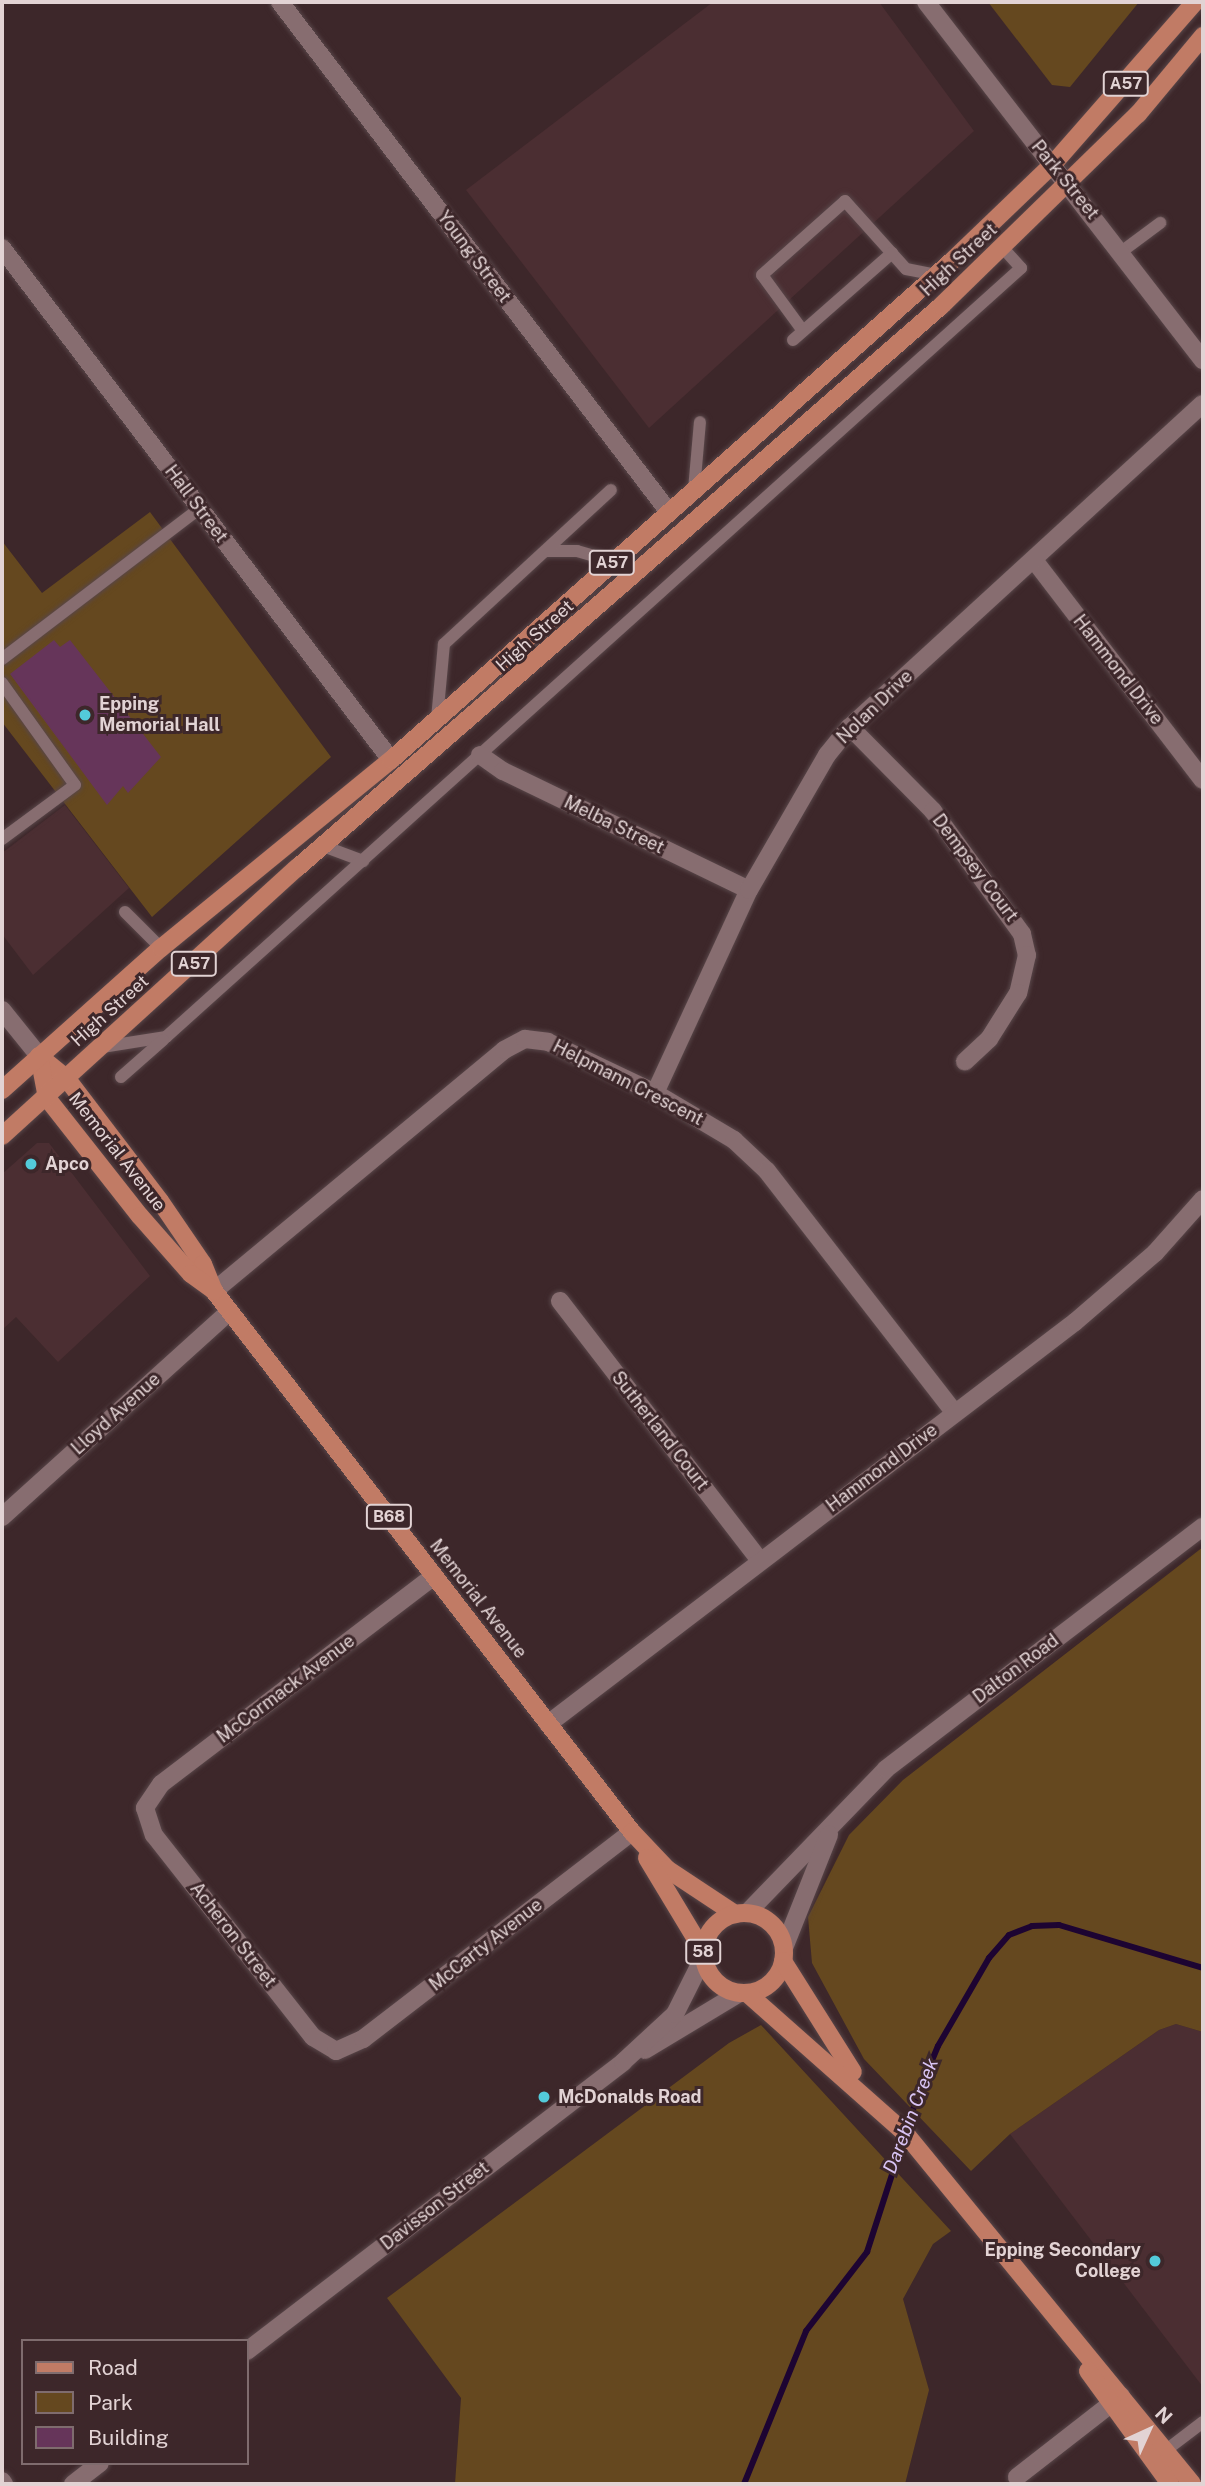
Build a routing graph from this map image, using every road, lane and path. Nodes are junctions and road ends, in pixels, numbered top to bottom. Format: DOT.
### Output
graph roads {
  1 [pos="280,2"];
  2 [pos="926,2"];
  3 [pos="1195,2"];
  4 [pos="1203,36"];
  5 [pos="1054,163"];
  6 [pos="1069,184"];
  7 [pos="1160,223"];
  8 [pos="2,248"];
  9 [pos="1003,248"];
  10 [pos="1121,252"];
  11 [pos="892,253"];
  12 [pos="937,275"];
  13 [pos="1203,360"];
  14 [pos="1203,404"];
  15 [pos="700,422"];
  16 [pos="611,490"];
  17 [pos="694,490"];
  18 [pos="199,509"];
  19 [pos="668,512"];
  20 [pos="546,551"];
  21 [pos="1034,560"];
  22 [pos="613,561"];
  23 [pos="2,659"];
  24 [pos="2,683"];
  25 [pos="437,719"];
  26 [pos="850,727"];
  27 [pos="480,755"];
  28 [pos="391,760"];
  29 [pos="1203,780"];
  30 [pos="2,839"];
  31 [pos="323,846"];
  32 [pos="363,860"];
  33 [pos="750,890"];
  34 [pos="125,912"];
  35 [pos="161,948"];
  36 [pos="2,1010"];
  37 [pos="166,1037"];
  38 [pos="102,1047"];
  39 [pos="39,1055"];
  40 [pos="965,1061"];
  41 [pos="121,1077"];
  42 [pos="67,1079"];
  43 [pos="2,1090"];
  44 [pos="655,1093"];
  45 [pos="47,1097"];
  46 [pos="2,1136"];
  47 [pos="1203,1199"];
  48 [pos="214,1291"];
  49 [pos="560,1301"];
  50 [pos="230,1311"];
  51 [pos="954,1412"];
  52 [pos="2,1517"];
  53 [pos="1203,1527"];
  54 [pos="760,1561"];
  55 [pos="435,1576"];
  56 [pos="548,1724"];
  57 [pos="145,1808"];
  58 [pos="836,1819"];
  59 [pos="632,1832"];
  60 [pos="741,1913"];
  61 [pos="703,1954"];
  62 [pos="784,1955"];
  63 [pos="743,1994"];
  64 [pos="336,2051"];
  65 [pos="623,2062"];
  66 [pos="871,2098"];
  67 [pos="248,2350"];
  68 [pos="1116,2400"];
  69 [pos="1203,2422"];
  70 [pos="1159,2456"];
  71 [pos="97,2465"];
  72 [pos="1017,2477"];
  73 [pos="73,2484"];
  74 [pos="1170,2484"];
  75 [pos="1192,2484"];
  1 -- 19 [label="street, Young Street"];
  2 -- 5 [label="street, Park Street"];
  3 -- 5 [label="main road, High Street / A57"];
  4 -- 6 [label="main road, High Street"];
  5 -- 6 [label="street, Park Street"];
  5 -- 12 [label="main road, High Street / A57"];
  6 -- 9 [label="main road, High Street"];
  6 -- 10 [label="street, Park Street"];
  7 -- 10 [label="lane"];
  8 -- 18 [label="street, Hall Street"];
  9 -- 27 [label="lane"];
  9 -- 31 [label="main road, High Street"];
  10 -- 13 [label="street, Park Street"];
  11 -- 11 [label="lane"];
  11 -- 12 [label="lane"];
  12 -- 17 [label="main road, High Street / A57"];
  14 -- 21 [label="street, Nolan Drive"];
  15 -- 17 [label="lane"];
  16 -- 20 [label="lane"];
  17 -- 19 [label="main road, High Street / A57"];
  18 -- 23 [label="lane"];
  18 -- 28 [label="street, Hall Street"];
  19 -- 22 [label="main road, High Street / A57"];
  20 -- 22 [label="lane"];
  20 -- 25 [label="lane"];
  21 -- 26 [label="street, Nolan Drive"];
  21 -- 29 [label="street, Hammond Drive"];
  22 -- 25 [label="main road, High Street / A57"];
  24 -- 30 [label="lane"];
  25 -- 28 [label="main road, High Street / A57"];
  26 -- 33 [label="street, Nolan Drive"];
  26 -- 40 [label="street, Dempsey Court"];
  27 -- 32 [label="lane"];
  27 -- 33 [label="street, Melba Street"];
  28 -- 35 [label="main road, High Street / A57"];
  31 -- 32 [label="lane"];
  31 -- 38 [label="main road, High Street / A57"];
  32 -- 37 [label="lane"];
  33 -- 44 [label="street, Nolan Drive"];
  34 -- 35 [label="lane"];
  35 -- 39 [label="main road, High Street / A57"];
  36 -- 39 [label="street, Memorial Avenue"];
  37 -- 38 [label="lane"];
  37 -- 41 [label="lane"];
  38 -- 42 [label="main road, High Street / A57"];
  39 -- 42 [label="main road, Memorial Avenue / B68"];
  39 -- 43 [label="main road, High Street"];
  39 -- 45 [label="main road, Memorial Avenue / B68"];
  42 -- 45 [label="main road, High Street"];
  42 -- 48 [label="main road, Memorial Avenue / B68"];
  44 -- 48 [label="street, Helpmann Crescent"];
  44 -- 51 [label="street, Helpmann Crescent"];
  45 -- 46 [label="main road, High Street"];
  45 -- 48 [label="main road, Memorial Avenue / B68"];
  47 -- 51 [label="street, Hammond Drive"];
  48 -- 50 [label="main road, Memorial Avenue / B68"];
  49 -- 54 [label="street, Sutherland Court"];
  50 -- 52 [label="street, Lloyd Avenue"];
  50 -- 55 [label="main road, Memorial Avenue / B68"];
  51 -- 54 [label="street, Hammond Drive"];
  53 -- 58 [label="street, Dalton Road"];
  54 -- 56 [label="street, Hammond Drive"];
  55 -- 56 [label="main road, Memorial Avenue / B68"];
  55 -- 57 [label="street, McCormack Avenue"];
  56 -- 59 [label="main road, Memorial Avenue / B68"];
  57 -- 64 [label="street, Acheron Street"];
  58 -- 60 [label="street, Dalton Road"];
  58 -- 62 [label="street, Dalton Road"];
  59 -- 60 [label="main road, Memorial Avenue / B68"];
  59 -- 61 [label="main road, Memorial Avenue / B68"];
  59 -- 64 [label="street, McCarty Avenue"];
  60 -- 61 [label="main road, 58"];
  60 -- 62 [label="main road, 58"];
  61 -- 63 [label="main road, 58"];
  61 -- 65 [label="street, Davisson Street"];
  62 -- 63 [label="main road"];
  62 -- 66 [label="main road, 58"];
  63 -- 65 [label="street, Davisson Street"];
  63 -- 66 [label="main road, 58"];
  65 -- 67 [label="street, Davisson Street"];
  66 -- 68 [label="main road, 58"];
  68 -- 70 [label="main road, 58"];
  68 -- 72 [label="street"];
  69 -- 70 [label="lane"];
  70 -- 74 [label="main road, 58"];
  70 -- 75 [label="main road, 58"];
  71 -- 73 [label="street"];
}
